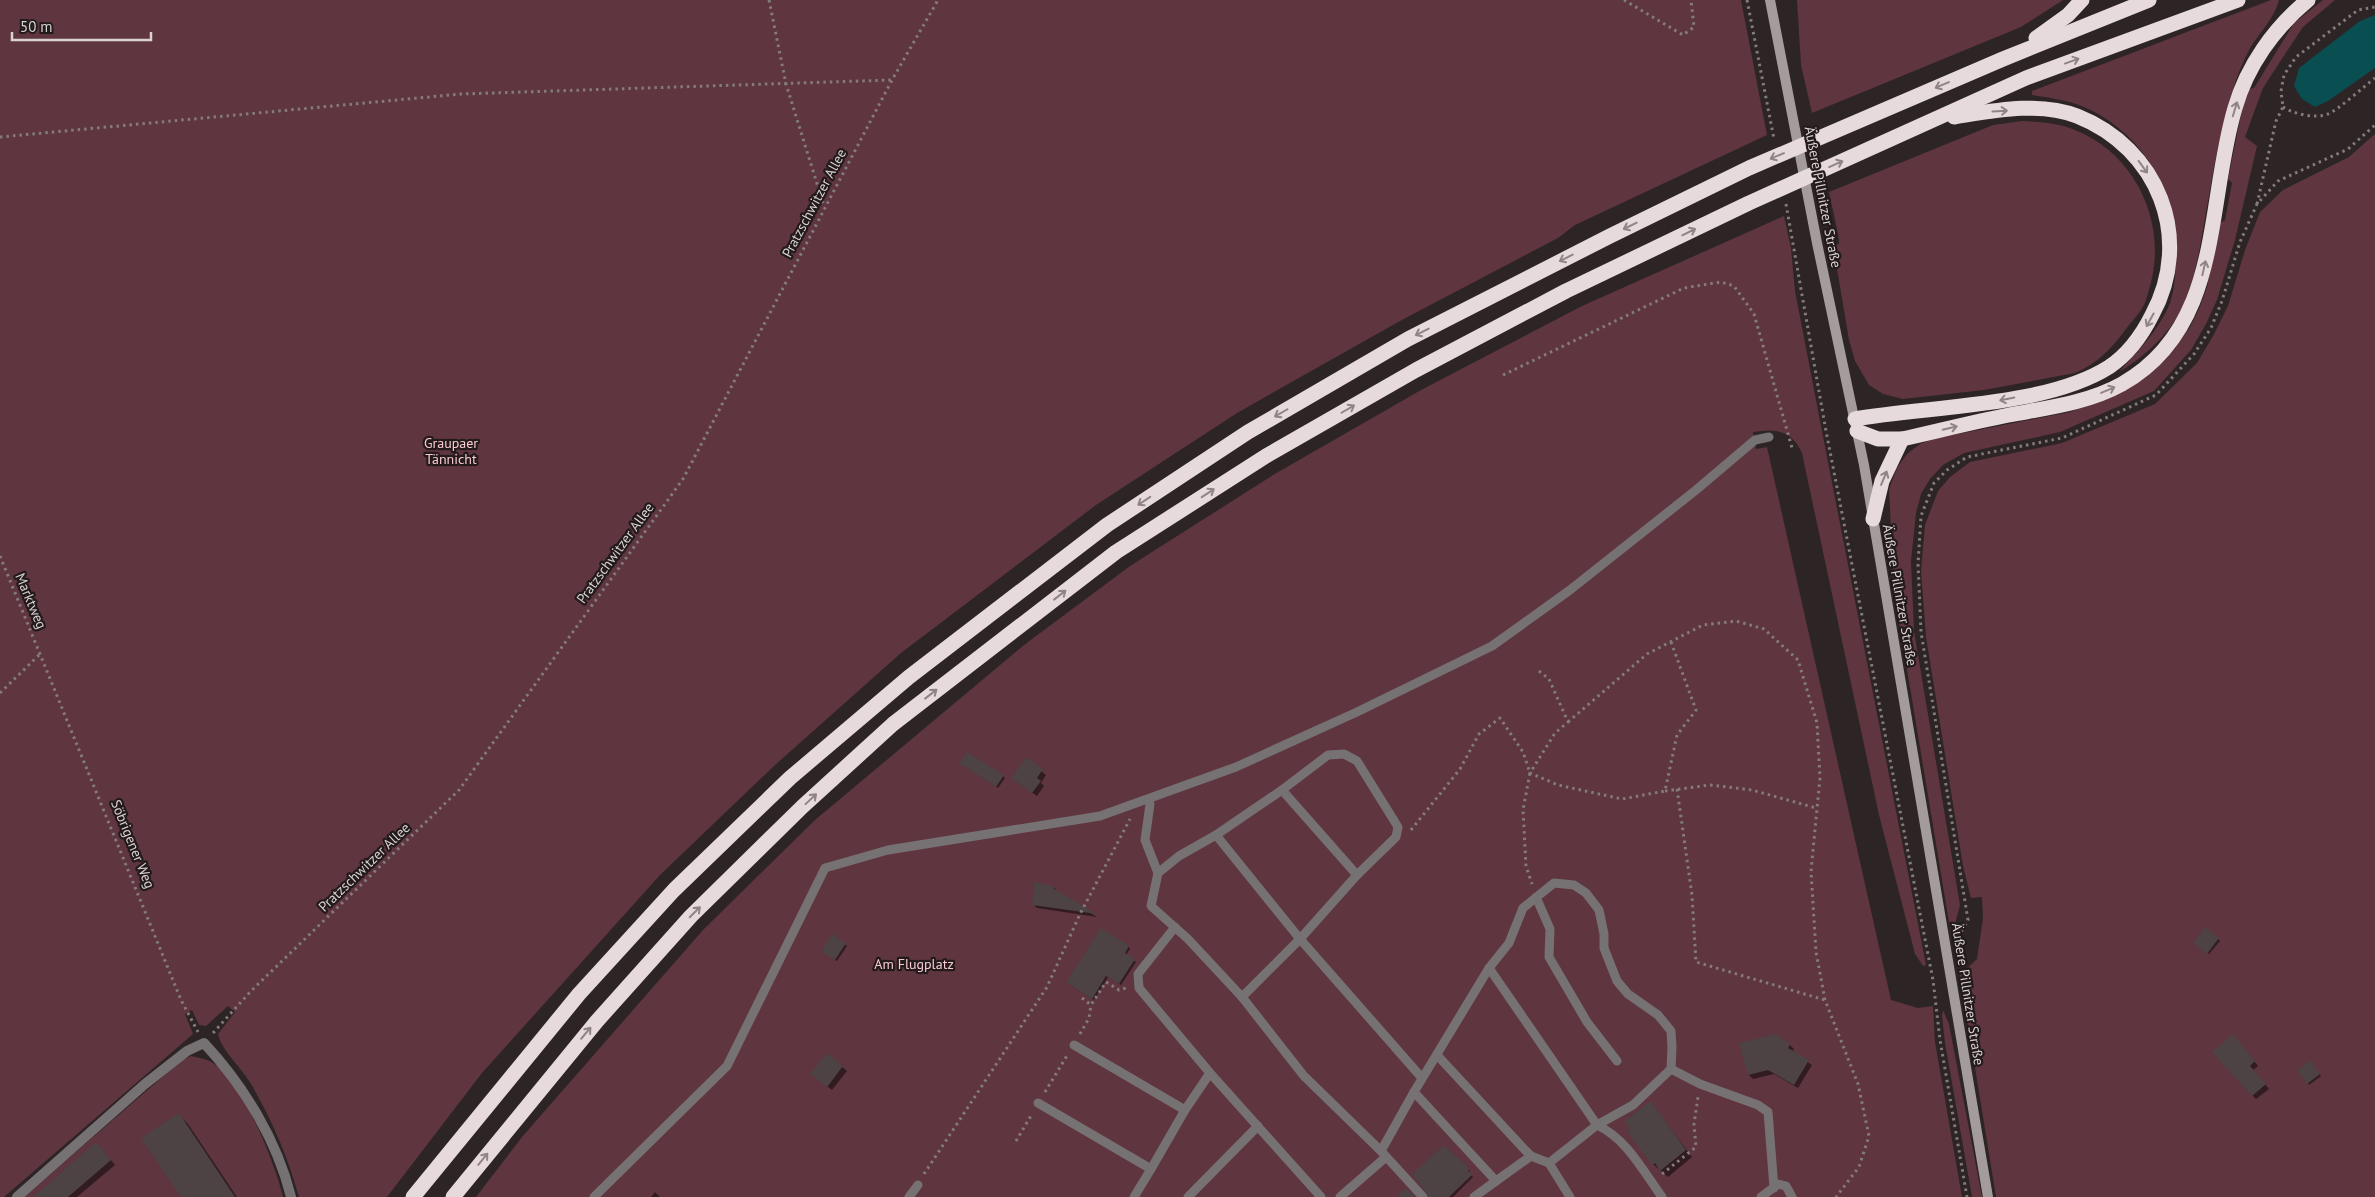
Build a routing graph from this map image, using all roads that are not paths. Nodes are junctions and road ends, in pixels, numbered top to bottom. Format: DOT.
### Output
graph roads {
  1 [pos="1770,0"];
  2 [pos="2082,0"];
  3 [pos="2149,0"];
  4 [pos="2238,0"];
  5 [pos="2308,0"];
  6 [pos="2003,59"];
  7 [pos="1935,119"];
  8 [pos="1856,424"];
  9 [pos="1769,437"];
  10 [pos="1902,439"];
  11 [pos="1873,518"];
  12 [pos="1282,790"];
  13 [pos="1150,804"];
  14 [pos="1216,835"];
  15 [pos="1158,873"];
  16 [pos="1358,875"];
  17 [pos="1536,897"];
  18 [pos="1175,927"];
  19 [pos="1300,939"];
  20 [pos="1489,968"];
  21 [pos="1242,997"];
  22 [pos="1074,1045"];
  23 [pos="1437,1055"];
  24 [pos="1617,1061"];
  25 [pos="1671,1069"];
  26 [pos="1210,1073"];
  27 [pos="1422,1078"];
  28 [pos="1414,1092"];
  29 [pos="1038,1103"];
  30 [pos="1185,1110"];
  31 [pos="1597,1125"];
  32 [pos="1258,1126"];
  33 [pos="1384,1154"];
  34 [pos="1532,1156"];
  35 [pos="1549,1162"];
  36 [pos="1151,1168"];
  37 [pos="1496,1181"];
  38 [pos="918,1185"];
  39 [pos="1774,1188"];
  40 [pos="17,1197"];
  41 [pos="290,1197"];
  42 [pos="413,1197"];
  43 [pos="452,1197"];
  44 [pos="594,1197"];
  45 [pos="909,1197"];
  46 [pos="1134,1197"];
  47 [pos="1188,1197"];
  48 [pos="1321,1197"];
  49 [pos="1340,1197"];
  50 [pos="1423,1197"];
  51 [pos="1474,1197"];
  52 [pos="1570,1197"];
  53 [pos="1662,1197"];
  54 [pos="1761,1197"];
  55 [pos="1792,1197"];
  56 [pos="1988,1197"];
  1 -- 8 [label="main road, Äußere Pillnitzer Straße"];
  2 -- 6 [label="highway"];
  3 -- 6 [label="highway"];
  7 -- 4 [label="highway, one-way"];
  10 -- 5 [label="highway, one-way"];
  6 -- 42 [label="highway, one-way"];
  7 -- 8 [label="highway, one-way"];
  43 -- 7 [label="highway, one-way"];
  8 -- 10 [label="highway"];
  8 -- 11 [label="main road, Äußere Pillnitzer Straße"];
  9 -- 44 [label="lane"];
  11 -- 10 [label="highway, one-way"];
  11 -- 56 [label="main road, Äußere Pillnitzer Straße"];
  12 -- 14 [label="lane"];
  12 -- 16 [label="lane"];
  12 -- 16 [label="lane"];
  13 -- 15 [label="lane"];
  14 -- 15 [label="lane"];
  14 -- 19 [label="lane"];
  15 -- 18 [label="lane"];
  16 -- 19 [label="lane"];
  17 -- 20 [label="lane"];
  17 -- 24 [label="lane"];
  17 -- 25 [label="lane"];
  18 -- 21 [label="lane"];
  18 -- 26 [label="lane"];
  19 -- 21 [label="lane"];
  19 -- 27 [label="lane"];
  20 -- 23 [label="lane"];
  20 -- 31 [label="lane"];
  21 -- 33 [label="lane"];
  22 -- 30 [label="lane"];
  23 -- 27 [label="lane"];
  23 -- 34 [label="lane"];
  25 -- 31 [label="lane"];
  25 -- 39 [label="lane"];
  26 -- 30 [label="lane"];
  26 -- 32 [label="lane"];
  27 -- 28 [label="lane"];
  28 -- 33 [label="lane"];
  28 -- 37 [label="lane"];
  29 -- 36 [label="lane"];
  30 -- 36 [label="lane"];
  31 -- 35 [label="lane"];
  31 -- 53 [label="lane"];
  32 -- 47 [label="lane"];
  32 -- 48 [label="lane"];
  33 -- 49 [label="lane"];
  33 -- 50 [label="lane"];
  34 -- 35 [label="lane"];
  34 -- 37 [label="lane"];
  35 -- 52 [label="lane"];
  36 -- 46 [label="lane"];
  37 -- 51 [label="lane"];
  38 -- 45 [label="lane"];
  39 -- 54 [label="lane"];
  39 -- 55 [label="lane"];
  40 -- 41 [label="street"];
}
